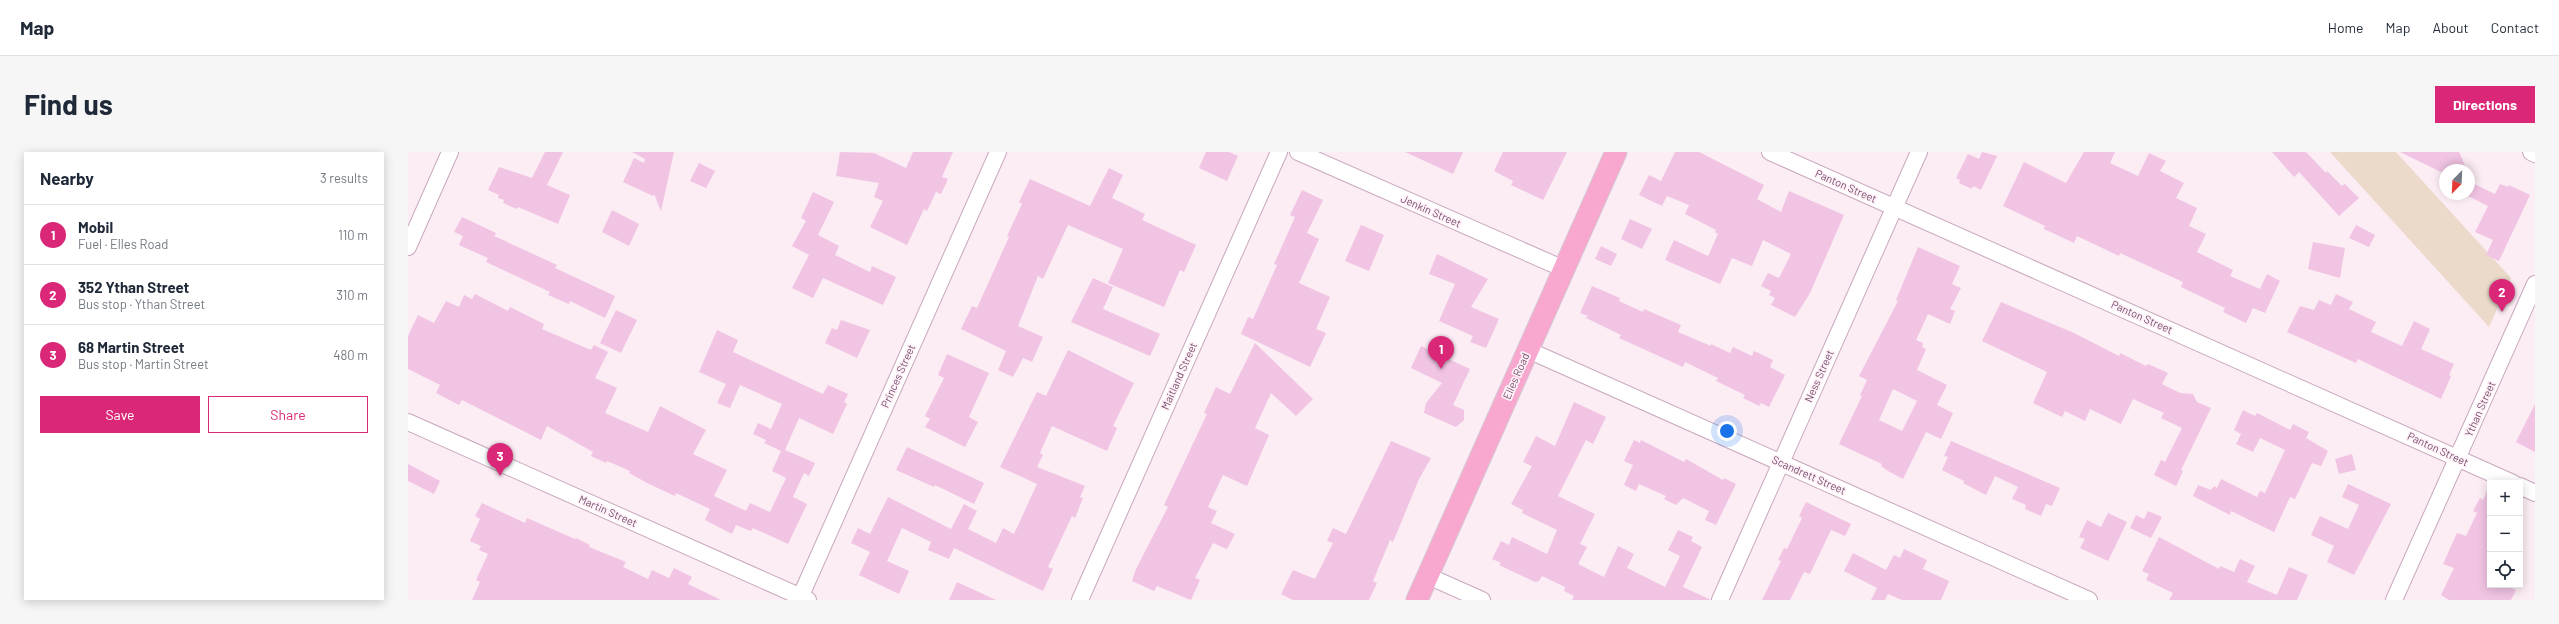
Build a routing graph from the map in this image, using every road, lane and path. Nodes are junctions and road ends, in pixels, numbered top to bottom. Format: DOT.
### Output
graph roads {
  1 [pos="450,152"];
  2 [pos="998,152"];
  3 [pos="1279,152"];
  4 [pos="1298,152"];
  5 [pos="1616,152"];
  6 [pos="1770,152"];
  7 [pos="1919,152"];
  8 [pos="2531,152"];
  9 [pos="2535,154"];
  10 [pos="1895,207"];
  11 [pos="408,247"];
  12 [pos="1564,269"];
  13 [pos="2535,284"];
  14 [pos="1528,350"];
  15 [pos="408,422"];
  16 [pos="2458,458"];
  17 [pos="1781,463"];
  18 [pos="2506,480"];
  19 [pos="2523,487"];
  20 [pos="2535,492"];
  21 [pos="1428,576"];
  22 [pos="802,599"];
  23 [pos="1080,600"];
  24 [pos="1417,600"];
  25 [pos="1482,600"];
  26 [pos="1720,600"];
  27 [pos="2089,600"];
  28 [pos="2394,600"];
  1 -- 11 [label="street"];
  2 -- 22 [label="street, Princes Street"];
  3 -- 23 [label="street, Maitland Street"];
  4 -- 12 [label="street, Jenkin Street"];
  5 -- 12 [label="main road, Elles Road"];
  6 -- 10 [label="street, Panton Street"];
  7 -- 10 [label="street, Ness Street"];
  8 -- 9 [label="street"];
  10 -- 16 [label="street, Panton Street"];
  10 -- 17 [label="street, Ness Street"];
  12 -- 14 [label="main road, Elles Road"];
  13 -- 16 [label="street, Ythan Street"];
  14 -- 17 [label="street, Scandrett Street"];
  14 -- 21 [label="main road, Elles Road"];
  15 -- 22 [label="street, Martin Street"];
  16 -- 18 [label="street, Panton Street"];
  16 -- 28 [label="street, Ythan Street"];
  17 -- 26 [label="street, Ness Street"];
  17 -- 27 [label="street, Scandrett Street"];
  19 -- 20 [label="street"];
  21 -- 24 [label="main road, Elles Road"];
  21 -- 25 [label="street"];
}
